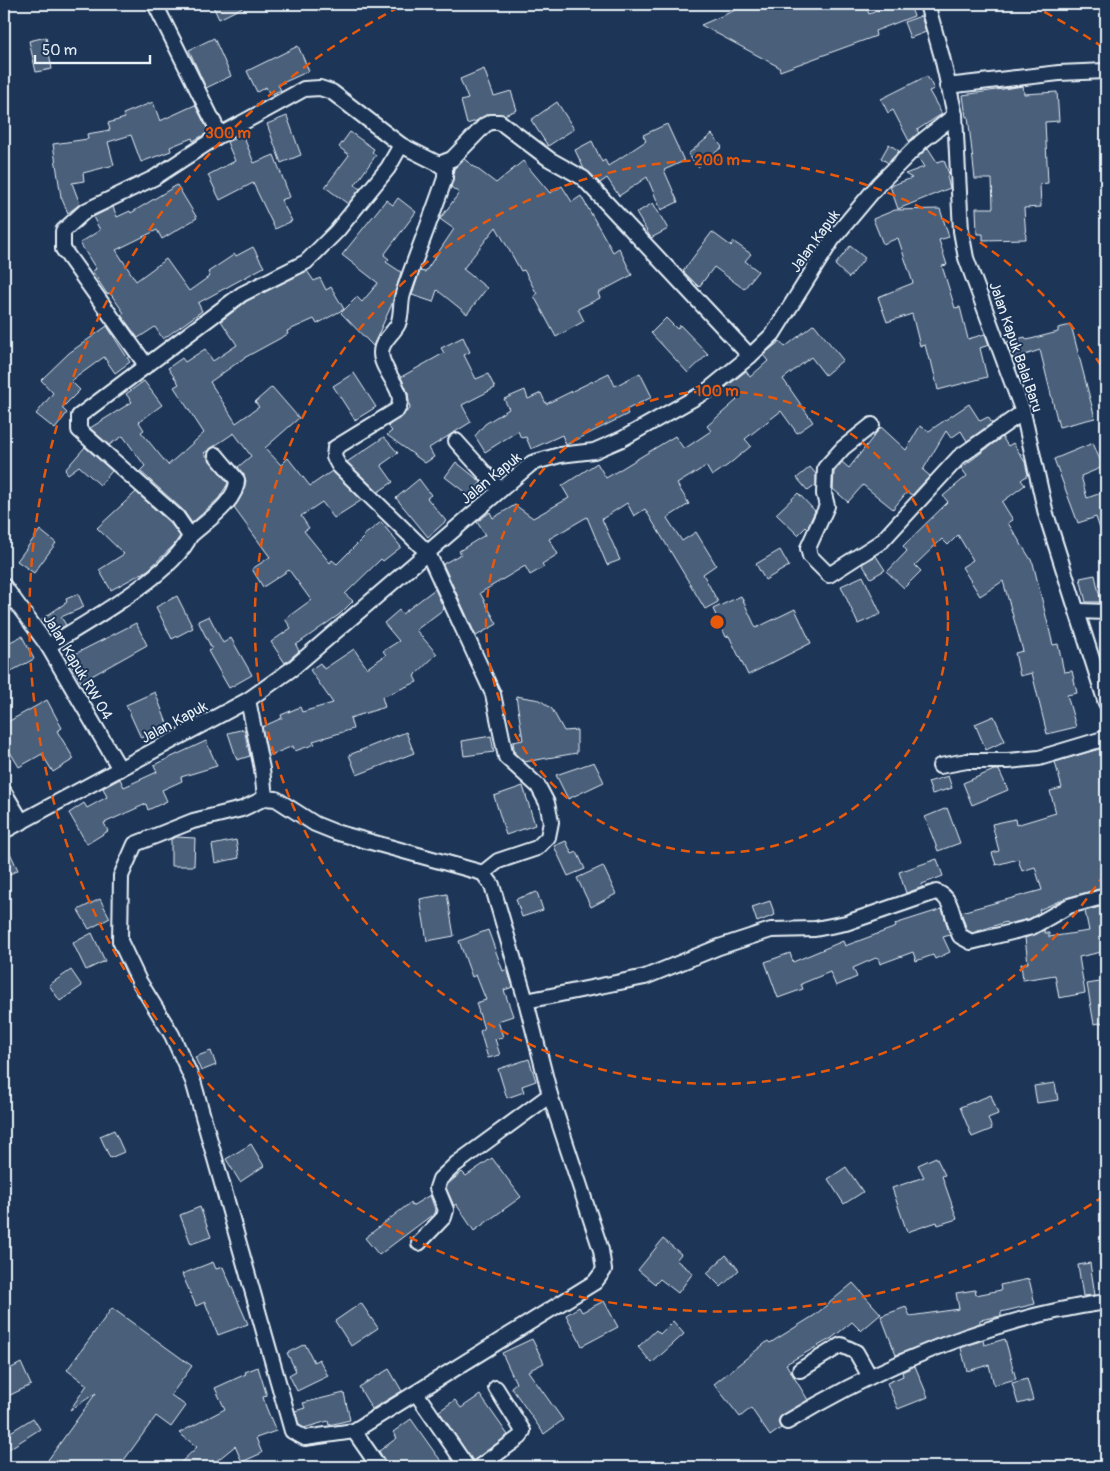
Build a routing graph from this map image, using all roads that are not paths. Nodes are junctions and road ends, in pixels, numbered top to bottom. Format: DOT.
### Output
graph roads {
  1 [pos="155,4"];
  2 [pos="927,4"];
  3 [pos="1106,71"];
  4 [pos="947,86"];
  5 [pos="955,114"];
  6 [pos="220,135"];
  7 [pos="401,145"];
  8 [pos="439,164"];
  9 [pos="750,356"];
  10 [pos="146,364"];
  11 [pos="1024,412"];
  12 [pos="872,425"];
  13 [pos="456,441"];
  14 [pos="216,455"];
  15 [pos="500,490"];
  16 [pos="190,536"];
  17 [pos="428,553"];
  18 [pos="4,586"];
  19 [pos="1079,611"];
  20 [pos="1106,612"];
  21 [pos="48,646"];
  22 [pos="1105,699"];
  23 [pos="248,700"];
  24 [pos="1106,738"];
  25 [pos="940,766"];
  26 [pos="120,769"];
  27 [pos="4,792"];
  28 [pos="265,798"];
  29 [pos="22,822"];
  30 [pos="4,831"];
  31 [pos="483,874"];
  32 [pos="1106,896"];
  33 [pos="526,1001"];
  34 [pos="550,1095"];
  35 [pos="419,1243"];
  36 [pos="1106,1302"];
  37 [pos="800,1370"];
  38 [pos="869,1375"];
  39 [pos="496,1388"];
  40 [pos="416,1393"];
  41 [pos="787,1422"];
  42 [pos="354,1432"];
  43 [pos="379,1467"];
  44 [pos="467,1467"];
  45 [pos="479,1467"];
  1 -- 6 [label="street"];
  2 -- 4 [label="street, Jalan Kapuk Balai Baru"];
  3 -- 4 [label="street"];
  4 -- 5 [label="street, Jalan Kapuk Balai Baru"];
  5 -- 9 [label="street, Jalan Kapuk"];
  5 -- 11 [label="street, Jalan Kapuk Balai Baru"];
  6 -- 7 [label="street"];
  6 -- 10 [label="street"];
  7 -- 8 [label="street"];
  7 -- 10 [label="street"];
  8 -- 9 [label="street"];
  8 -- 17 [label="street"];
  9 -- 15 [label="street, Jalan Kapuk"];
  10 -- 16 [label="street"];
  11 -- 12 [label="street"];
  11 -- 19 [label="street, Jalan Kapuk Balai Baru"];
  13 -- 15 [label="street"];
  14 -- 16 [label="street"];
  15 -- 17 [label="street, Jalan Kapuk"];
  16 -- 21 [label="street"];
  17 -- 23 [label="street, Jalan Kapuk"];
  17 -- 31 [label="street"];
  18 -- 21 [label="street, Jalan Kapuk RW 04"];
  19 -- 20 [label="street"];
  19 -- 22 [label="street, Jalan Kapuk Balai Baru"];
  21 -- 26 [label="street, Jalan Kapuk RW 04"];
  23 -- 26 [label="street, Jalan Kapuk"];
  23 -- 28 [label="street"];
  24 -- 25 [label="street"];
  26 -- 29 [label="street, Jalan Kapuk"];
  27 -- 29 [label="street"];
  28 -- 31 [label="street"];
  28 -- 42 [label="street"];
  29 -- 30 [label="street, Jalan Kapuk"];
  31 -- 33 [label="street"];
  32 -- 33 [label="street"];
  33 -- 34 [label="street"];
  34 -- 35 [label="street"];
  34 -- 40 [label="street"];
  36 -- 38 [label="street"];
  37 -- 38 [label="street"];
  38 -- 41 [label="street"];
  39 -- 45 [label="street"];
  40 -- 42 [label="street"];
  40 -- 44 [label="street"];
  42 -- 43 [label="street"];
}
